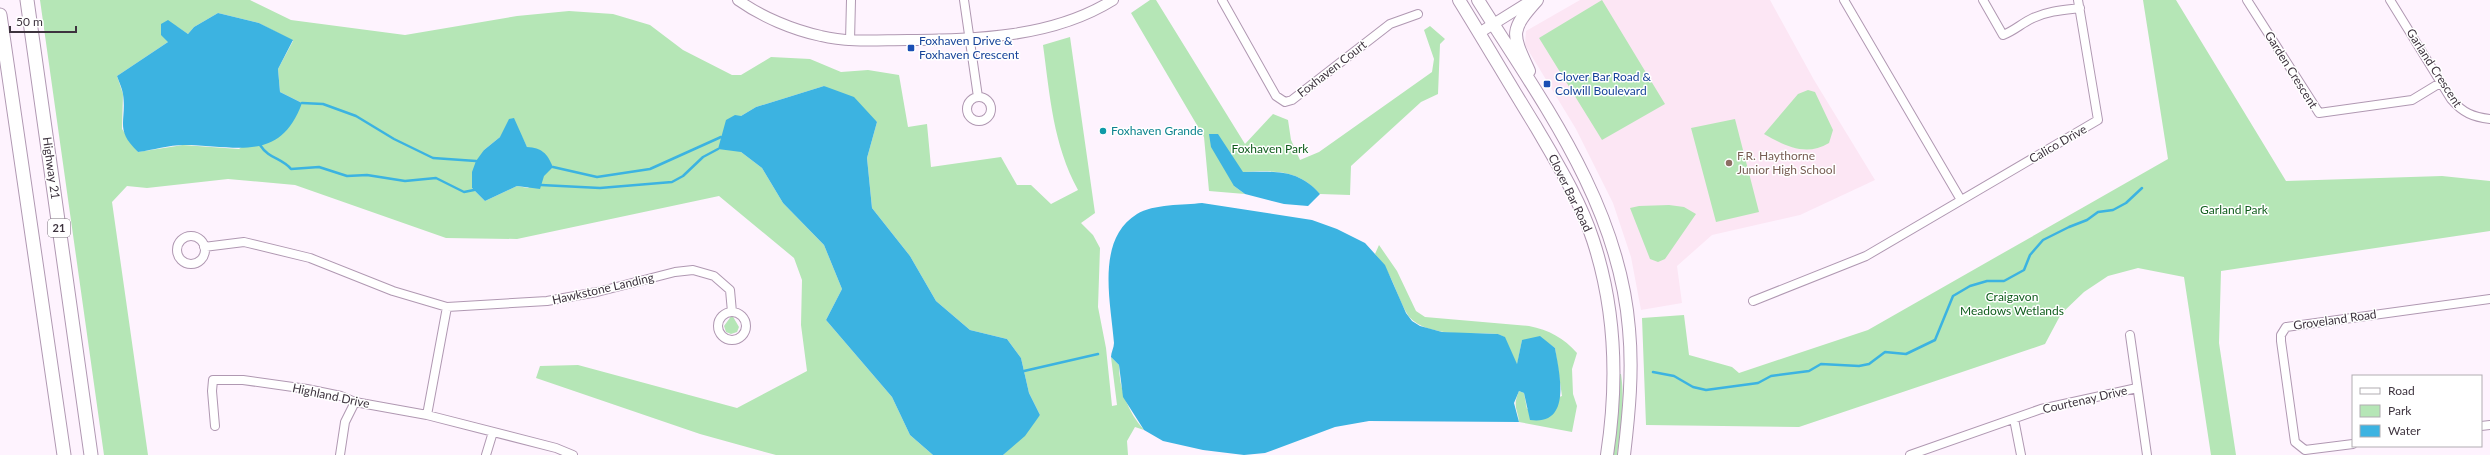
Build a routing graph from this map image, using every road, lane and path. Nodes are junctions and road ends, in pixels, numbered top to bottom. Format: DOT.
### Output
graph roads {
  1 [pos="27,0"];
  2 [pos="738,0"];
  3 [pos="851,0"];
  4 [pos="964,0"];
  5 [pos="1114,0"];
  6 [pos="1459,0"];
  7 [pos="1478,0"];
  8 [pos="1532,0"];
  9 [pos="1537,0"];
  10 [pos="1844,0"];
  11 [pos="1983,0"];
  12 [pos="2247,0"];
  13 [pos="2390,0"];
  14 [pos="1225,1"];
  15 [pos="2079,4"];
  16 [pos="1418,14"];
  17 [pos="0,15"];
  18 [pos="1494,24"];
  19 [pos="1479,33"];
  20 [pos="970,39"];
  21 [pos="850,41"];
  22 [pos="2440,83"];
  23 [pos="978,97"];
  24 [pos="1546,106"];
  25 [pos="2490,119"];
  26 [pos="1961,200"];
  27 [pos="204,247"];
  28 [pos="2490,298"];
  29 [pos="1753,301"];
  30 [pos="447,307"];
  31 [pos="732,312"];
  32 [pos="2130,335"];
  33 [pos="2137,388"];
  34 [pos="354,402"];
  35 [pos="427,415"];
  36 [pos="2014,419"];
  37 [pos="215,426"];
  38 [pos="493,432"];
  39 [pos="2352,444"];
  40 [pos="64,455"];
  41 [pos="91,455"];
  42 [pos="340,455"];
  43 [pos="486,455"];
  44 [pos="573,455"];
  45 [pos="1607,455"];
  46 [pos="1624,455"];
  47 [pos="1910,455"];
  48 [pos="2021,455"];
  49 [pos="2147,455"];
  1 -- 41 [label="main road, Highway 21 / 21"];
  2 -- 21 [label="street"];
  3 -- 21 [label="street"];
  4 -- 20 [label="street"];
  5 -- 20 [label="street"];
  6 -- 19 [label="main road, Clover Bar Road"];
  7 -- 18 [label="main road, Clover Bar Road"];
  8 -- 18 [label="street"];
  9 -- 24 [label="main road"];
  10 -- 26 [label="street"];
  11 -- 15 [label="street, Calico Drive"];
  12 -- 22 [label="street, Garden Crescent"];
  13 -- 22 [label="street, Garland Crescent"];
  14 -- 16 [label="street, Foxhaven Court"];
  15 -- 26 [label="street, Calico Drive"];
  17 -- 40 [label="main road, 21"];
  18 -- 19 [label="street"];
  18 -- 24 [label="main road, Clover Bar Road"];
  19 -- 45 [label="main road, Clover Bar Road"];
  20 -- 21 [label="street"];
  20 -- 23 [label="street"];
  22 -- 25 [label="street, Garland Crescent"];
  24 -- 46 [label="main road, Clover Bar Road"];
  26 -- 29 [label="street, Calico Drive"];
  27 -- 30 [label="street, Hawkstone Landing"];
  28 -- 39 [label="street, Groveland Road"];
  30 -- 31 [label="street, Hawkstone Landing"];
  30 -- 35 [label="street"];
  32 -- 33 [label="street"];
  33 -- 36 [label="street, Courtenay Drive"];
  33 -- 49 [label="street, Courtenay Drive"];
  34 -- 35 [label="street, Highland Drive"];
  34 -- 37 [label="street, Highland Drive"];
  34 -- 42 [label="street"];
  35 -- 38 [label="street, Highland Drive"];
  36 -- 47 [label="street, Courtenay Drive"];
  36 -- 48 [label="street"];
  38 -- 43 [label="street"];
  38 -- 44 [label="street, Highland Drive"];
}
